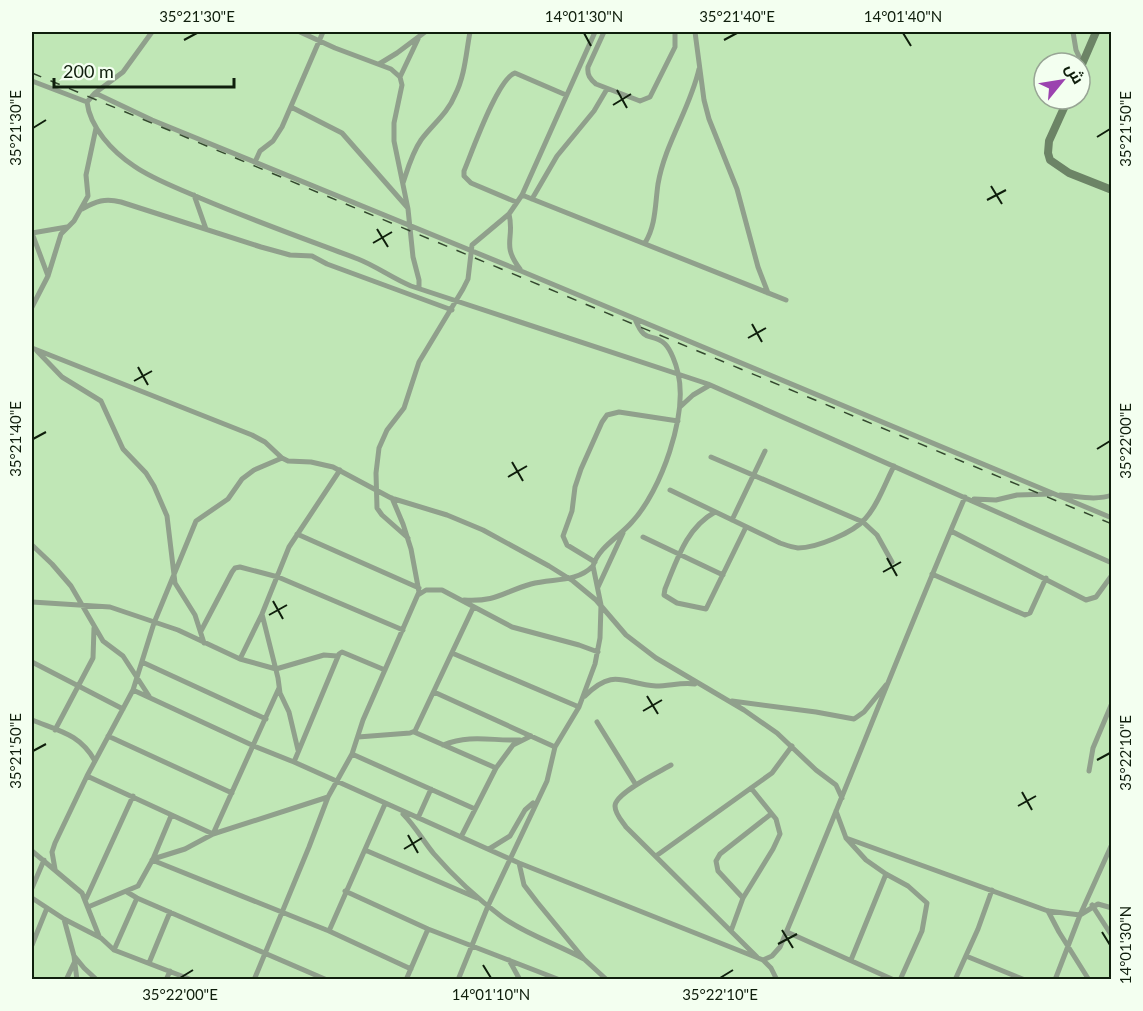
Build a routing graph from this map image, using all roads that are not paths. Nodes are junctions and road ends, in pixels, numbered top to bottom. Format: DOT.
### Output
graph roads {
  1 [pos="152,32"];
  2 [pos="300,32"];
  3 [pos="324,32"];
  4 [pos="425,32"];
  5 [pos="470,32"];
  6 [pos="595,32"];
  7 [pos="604,32"];
  8 [pos="675,32"];
  9 [pos="695,32"];
  10 [pos="1073,32"];
  11 [pos="1096,32"];
  12 [pos="418,39"];
  13 [pos="320,41"];
  14 [pos="1076,51"];
  15 [pos="1088,51"];
  16 [pos="379,64"];
  17 [pos="700,64"];
  18 [pos="400,77"];
  19 [pos="32,81"];
  20 [pos="607,89"];
  21 [pos="95,93"];
  22 [pos="566,95"];
  23 [pos="87,102"];
  24 [pos="291,107"];
  25 [pos="1063,111"];
  26 [pos="96,128"];
  27 [pos="255,162"];
  28 [pos="403,184"];
  29 [pos="1112,190"];
  30 [pos="194,195"];
  31 [pos="522,195"];
  32 [pos="532,199"];
  33 [pos="516,202"];
  34 [pos="82,209"];
  35 [pos="408,209"];
  36 [pos="509,214"];
  37 [pos="410,225"];
  38 [pos="67,227"];
  39 [pos="206,229"];
  40 [pos="32,233"];
  41 [pos="645,243"];
  42 [pos="471,251"];
  43 [pos="521,271"];
  44 [pos="48,276"];
  45 [pos="419,288"];
  46 [pos="768,293"];
  47 [pos="786,300"];
  48 [pos="457,301"];
  49 [pos="32,307"];
  50 [pos="452,310"];
  51 [pos="635,319"];
  52 [pos="34,349"];
  53 [pos="679,374"];
  54 [pos="710,385"];
  55 [pos="680,408"];
  56 [pos="678,421"];
  57 [pos="765,451"];
  58 [pos="711,457"];
  59 [pos="282,458"];
  60 [pos="894,466"];
  61 [pos="340,470"];
  62 [pos="754,476"];
  63 [pos="376,490"];
  64 [pos="670,490"];
  65 [pos="1055,495"];
  66 [pos="1112,495"];
  67 [pos="391,498"];
  68 [pos="967,498"];
  69 [pos="715,512"];
  70 [pos="1112,518"];
  71 [pos="732,520"];
  72 [pos="863,522"];
  73 [pos="746,527"];
  74 [pos="623,531"];
  75 [pos="951,531"];
  76 [pos="297,534"];
  77 [pos="643,537"];
  78 [pos="408,538"];
  79 [pos="32,545"];
  80 [pos="679,554"];
  81 [pos="892,562"];
  82 [pos="1112,563"];
  83 [pos="594,564"];
  84 [pos="932,574"];
  85 [pos="723,575"];
  86 [pos="1112,575"];
  87 [pos="173,576"];
  88 [pos="278,577"];
  89 [pos="1046,578"];
  90 [pos="570,579"];
  91 [pos="597,589"];
  92 [pos="419,592"];
  93 [pos="462,600"];
  94 [pos="32,602"];
  95 [pos="82,605"];
  96 [pos="601,605"];
  97 [pos="473,608"];
  98 [pos="262,614"];
  99 [pos="154,623"];
  100 [pos="94,626"];
  101 [pos="403,630"];
  102 [pos="201,631"];
  103 [pos="204,643"];
  104 [pos="452,652"];
  105 [pos="598,652"];
  106 [pos="338,656"];
  107 [pos="240,658"];
  108 [pos="32,662"];
  109 [pos="142,662"];
  110 [pos="276,669"];
  111 [pos="385,670"];
  112 [pos="137,680"];
  113 [pos="889,681"];
  114 [pos="700,685"];
  115 [pos="79,686"];
  116 [pos="279,688"];
  117 [pos="133,690"];
  118 [pos="434,692"];
  119 [pos="149,697"];
  120 [pos="582,700"];
  121 [pos="728,701"];
  122 [pos="1112,703"];
  123 [pos="579,707"];
  124 [pos="123,708"];
  125 [pos="266,719"];
  126 [pos="32,720"];
  127 [pos="597,722"];
  128 [pos="55,730"];
  129 [pos="414,732"];
  130 [pos="108,736"];
  131 [pos="531,736"];
  132 [pos="358,737"];
  133 [pos="522,740"];
  134 [pos="443,745"];
  135 [pos="254,746"];
  136 [pos="792,746"];
  137 [pos="555,747"];
  138 [pos="298,750"];
  139 [pos="352,754"];
  140 [pos="96,761"];
  141 [pos="294,762"];
  142 [pos="671,765"];
  143 [pos="496,768"];
  144 [pos="1089,771"];
  145 [pos="87,776"];
  146 [pos="337,782"];
  147 [pos="636,785"];
  148 [pos="751,788"];
  149 [pos="431,789"];
  150 [pos="232,793"];
  151 [pos="133,796"];
  152 [pos="328,797"];
  153 [pos="842,798"];
  154 [pos="537,800"];
  155 [pos="385,804"];
  156 [pos="475,809"];
  157 [pos="400,810"];
  158 [pos="837,811"];
  159 [pos="771,814"];
  160 [pos="171,816"];
  161 [pos="418,818"];
  162 [pos="213,834"];
  163 [pos="461,837"];
  164 [pos="846,838"];
  165 [pos="1112,844"];
  166 [pos="365,850"];
  167 [pos="489,850"];
  168 [pos="32,851"];
  169 [pos="656,856"];
  170 [pos="510,858"];
  171 [pos="44,860"];
  172 [pos="153,860"];
  173 [pos="519,863"];
  174 [pos="55,869"];
  175 [pos="886,874"];
  176 [pos="32,888"];
  177 [pos="992,890"];
  178 [pos="345,891"];
  179 [pos="127,892"];
  180 [pos="32,898"];
  181 [pos="137,898"];
  182 [pos="743,898"];
  183 [pos="86,899"];
  184 [pos="480,900"];
  185 [pos="1092,905"];
  186 [pos="488,906"];
  187 [pos="88,907"];
  188 [pos="46,908"];
  189 [pos="1112,909"];
  190 [pos="1048,911"];
  191 [pos="170,912"];
  192 [pos="282,912"];
  193 [pos="1080,915"];
  194 [pos="64,919"];
  195 [pos="428,929"];
  196 [pos="328,931"];
  197 [pos="731,931"];
  198 [pos="787,932"];
  199 [pos="1112,936"];
  200 [pos="101,938"];
  201 [pos="32,945"];
  202 [pos="1069,945"];
  203 [pos="472,946"];
  204 [pos="114,950"];
  205 [pos="264,953"];
  206 [pos="966,956"];
  207 [pos="75,959"];
  208 [pos="584,959"];
  209 [pos="509,960"];
  210 [pos="761,960"];
  211 [pos="851,960"];
  212 [pos="149,963"];
  213 [pos="411,969"];
  214 [pos="170,971"];
  215 [pos="66,980"];
  216 [pos="77,980"];
  217 [pos="97,980"];
  218 [pos="166,980"];
  219 [pos="192,980"];
  220 [pos="254,980"];
  221 [pos="327,980"];
  222 [pos="406,980"];
  223 [pos="458,980"];
  224 [pos="520,980"];
  225 [pos="560,980"];
  226 [pos="607,980"];
  227 [pos="777,980"];
  228 [pos="894,980"];
  229 [pos="900,980"];
  230 [pos="955,980"];
  231 [pos="1025,980"];
  232 [pos="1055,980"];
  233 [pos="1089,980"];
  1 -- 21 [label="street"];
  2 -- 13 [label="street"];
  3 -- 13 [label="street"];
  4 -- 12 [label="street"];
  5 -- 28 [label="street"];
  6 -- 22 [label="street"];
  7 -- 20 [label="street"];
  8 -- 20 [label="street"];
  9 -- 17 [label="street"];
  10 -- 14 [label="street"];
  11 -- 15 [label="main road"];
  12 -- 16 [label="street"];
  12 -- 18 [label="street"];
  13 -- 16 [label="street"];
  13 -- 24 [label="street"];
  16 -- 18 [label="street"];
  17 -- 41 [label="street"];
  17 -- 46 [label="street"];
  18 -- 28 [label="street"];
  19 -- 23 [label="street"];
  20 -- 32 [label="street"];
  21 -- 23 [label="street"];
  21 -- 27 [label="street"];
  22 -- 31 [label="street"];
  22 -- 33 [label="street"];
  23 -- 26 [label="street"];
  24 -- 27 [label="street"];
  24 -- 35 [label="street"];
  25 -- 29 [label="main road"];
  26 -- 30 [label="street"];
  26 -- 34 [label="street"];
  27 -- 37 [label="street"];
  28 -- 35 [label="street"];
  30 -- 39 [label="street"];
  30 -- 45 [label="street"];
  31 -- 32 [label="street"];
  31 -- 33 [label="street"];
  32 -- 41 [label="street"];
  33 -- 36 [label="street"];
  34 -- 38 [label="street"];
  34 -- 39 [label="street"];
  35 -- 37 [label="street"];
  36 -- 42 [label="street"];
  36 -- 43 [label="street"];
  37 -- 42 [label="street"];
  37 -- 45 [label="street"];
  38 -- 40 [label="street"];
  38 -- 44 [label="street"];
  39 -- 50 [label="street"];
  40 -- 44 [label="street"];
  41 -- 46 [label="street"];
  42 -- 43 [label="street"];
  42 -- 48 [label="street"];
  43 -- 51 [label="street"];
  44 -- 49 [label="street"];
  45 -- 48 [label="street"];
  46 -- 47 [label="street"];
  48 -- 50 [label="street"];
  48 -- 53 [label="street"];
  50 -- 63 [label="street"];
  51 -- 53 [label="street"];
  51 -- 65 [label="street"];
  52 -- 59 [label="street"];
  52 -- 87 [label="street"];
  53 -- 54 [label="street"];
  53 -- 55 [label="street"];
  54 -- 55 [label="street"];
  54 -- 60 [label="street"];
  55 -- 56 [label="street"];
  56 -- 74 [label="street"];
  56 -- 83 [label="street"];
  57 -- 62 [label="street"];
  58 -- 62 [label="street"];
  59 -- 61 [label="street"];
  59 -- 87 [label="street"];
  60 -- 68 [label="street"];
  60 -- 72 [label="street"];
  61 -- 63 [label="street"];
  61 -- 76 [label="street"];
  62 -- 71 [label="street"];
  62 -- 72 [label="street"];
  63 -- 67 [label="street"];
  63 -- 78 [label="street"];
  64 -- 69 [label="street"];
  65 -- 66 [label="street"];
  65 -- 68 [label="street"];
  65 -- 70 [label="street"];
  67 -- 78 [label="street"];
  67 -- 90 [label="street"];
  68 -- 75 [label="street"];
  68 -- 82 [label="street"];
  69 -- 71 [label="street"];
  69 -- 80 [label="street"];
  71 -- 73 [label="street"];
  72 -- 73 [label="street"];
  72 -- 81 [label="street"];
  73 -- 85 [label="street"];
  74 -- 83 [label="street"];
  74 -- 91 [label="street"];
  75 -- 84 [label="street"];
  75 -- 89 [label="street"];
  76 -- 88 [label="street"];
  76 -- 92 [label="street"];
  77 -- 80 [label="street"];
  78 -- 92 [label="street"];
  79 -- 95 [label="street"];
  80 -- 85 [label="street"];
  80 -- 85 [label="street"];
  83 -- 90 [label="street"];
  83 -- 91 [label="street"];
  84 -- 89 [label="street"];
  84 -- 113 [label="street"];
  86 -- 89 [label="street"];
  87 -- 99 [label="street"];
  87 -- 102 [label="street"];
  88 -- 98 [label="street"];
  88 -- 101 [label="street"];
  88 -- 102 [label="street"];
  90 -- 93 [label="street"];
  90 -- 96 [label="street"];
  91 -- 96 [label="street"];
  92 -- 93 [label="street"];
  92 -- 101 [label="street"];
  93 -- 97 [label="street"];
  94 -- 95 [label="street"];
  95 -- 99 [label="street"];
  95 -- 100 [label="street"];
  96 -- 105 [label="street"];
  96 -- 114 [label="street"];
  97 -- 104 [label="street"];
  97 -- 105 [label="street"];
  98 -- 107 [label="street"];
  98 -- 110 [label="street"];
  99 -- 103 [label="street"];
  99 -- 109 [label="street"];
  100 -- 112 [label="street"];
  100 -- 115 [label="street"];
  101 -- 111 [label="street"];
  102 -- 103 [label="street"];
  103 -- 107 [label="street"];
  104 -- 118 [label="street"];
  104 -- 123 [label="street"];
  105 -- 120 [label="street"];
  106 -- 110 [label="street"];
  106 -- 111 [label="street"];
  106 -- 138 [label="street"];
  107 -- 110 [label="street"];
  108 -- 115 [label="street"];
  109 -- 112 [label="street"];
  109 -- 125 [label="street"];
  110 -- 116 [label="street"];
  111 -- 132 [label="street"];
  112 -- 117 [label="street"];
  112 -- 119 [label="street"];
  113 -- 121 [label="street"];
  113 -- 153 [label="street"];
  114 -- 120 [label="street"];
  114 -- 121 [label="street"];
  115 -- 124 [label="street"];
  115 -- 128 [label="street"];
  116 -- 125 [label="street"];
  116 -- 138 [label="street"];
  117 -- 119 [label="street"];
  117 -- 124 [label="street"];
  118 -- 129 [label="street"];
  118 -- 131 [label="street"];
  119 -- 135 [label="street"];
  120 -- 123 [label="street"];
  121 -- 136 [label="street"];
  122 -- 144 [label="street"];
  123 -- 137 [label="street"];
  124 -- 130 [label="street"];
  125 -- 135 [label="street"];
  126 -- 128 [label="street"];
  127 -- 147 [label="street"];
  128 -- 140 [label="street"];
  129 -- 132 [label="street"];
  129 -- 134 [label="street"];
  130 -- 140 [label="street"];
  130 -- 150 [label="street"];
  131 -- 133 [label="street"];
  131 -- 137 [label="street"];
  132 -- 139 [label="street"];
  133 -- 134 [label="street"];
  133 -- 143 [label="street"];
  134 -- 143 [label="street"];
  135 -- 141 [label="street"];
  135 -- 150 [label="street"];
  136 -- 148 [label="street"];
  136 -- 153 [label="street"];
  137 -- 154 [label="street"];
  138 -- 141 [label="street"];
  139 -- 146 [label="street"];
  139 -- 149 [label="street"];
  140 -- 145 [label="street"];
  141 -- 146 [label="street"];
  142 -- 147 [label="street"];
  143 -- 156 [label="street"];
  145 -- 151 [label="street"];
  145 -- 174 [label="street"];
  146 -- 152 [label="street"];
  146 -- 155 [label="street"];
  147 -- 169 [label="street"];
  148 -- 159 [label="street"];
  148 -- 169 [label="street"];
  149 -- 156 [label="street"];
  149 -- 161 [label="street"];
  150 -- 162 [label="street"];
  151 -- 160 [label="street"];
  151 -- 183 [label="street"];
  152 -- 162 [label="street"];
  152 -- 192 [label="street"];
  153 -- 158 [label="street"];
  154 -- 167 [label="street"];
  154 -- 170 [label="street"];
  155 -- 157 [label="street"];
  155 -- 166 [label="street"];
  156 -- 163 [label="street"];
  157 -- 161 [label="street"];
  157 -- 184 [label="street"];
  158 -- 164 [label="street"];
  158 -- 198 [label="street"];
  159 -- 182 [label="street"];
  159 -- 182 [label="street"];
  160 -- 162 [label="street"];
  160 -- 172 [label="street"];
  161 -- 163 [label="street"];
  162 -- 172 [label="street"];
  163 -- 167 [label="street"];
  164 -- 175 [label="street"];
  164 -- 177 [label="street"];
  165 -- 193 [label="street"];
  166 -- 178 [label="street"];
  166 -- 184 [label="street"];
  167 -- 170 [label="street"];
  168 -- 171 [label="street"];
  169 -- 197 [label="street"];
  170 -- 173 [label="street"];
  170 -- 186 [label="street"];
  171 -- 174 [label="street"];
  171 -- 176 [label="street"];
  172 -- 179 [label="street"];
  172 -- 192 [label="street"];
  173 -- 208 [label="street"];
  173 -- 210 [label="street"];
  174 -- 183 [label="street"];
  175 -- 211 [label="street"];
  175 -- 229 [label="street"];
  177 -- 190 [label="street"];
  177 -- 206 [label="street"];
  178 -- 195 [label="street"];
  178 -- 196 [label="street"];
  179 -- 181 [label="street"];
  179 -- 187 [label="street"];
  180 -- 188 [label="street"];
  181 -- 191 [label="street"];
  181 -- 204 [label="street"];
  182 -- 197 [label="street"];
  183 -- 187 [label="street"];
  184 -- 186 [label="street"];
  185 -- 189 [label="street"];
  185 -- 193 [label="street"];
  185 -- 199 [label="street"];
  186 -- 203 [label="street"];
  186 -- 208 [label="street"];
  187 -- 200 [label="street"];
  188 -- 194 [label="street"];
  188 -- 201 [label="street"];
  190 -- 193 [label="street"];
  190 -- 202 [label="street"];
  191 -- 205 [label="street"];
  191 -- 212 [label="street"];
  192 -- 196 [label="street"];
  192 -- 205 [label="street"];
  193 -- 202 [label="street"];
  194 -- 200 [label="street"];
  194 -- 207 [label="street"];
  195 -- 203 [label="street"];
  195 -- 213 [label="street"];
  196 -- 213 [label="street"];
  197 -- 210 [label="street"];
  198 -- 210 [label="street"];
  198 -- 211 [label="street"];
  200 -- 204 [label="street"];
  202 -- 232 [label="street"];
  202 -- 233 [label="street"];
  203 -- 209 [label="street"];
  203 -- 223 [label="street"];
  204 -- 212 [label="street"];
  205 -- 220 [label="street"];
  205 -- 221 [label="street"];
  206 -- 230 [label="street"];
  206 -- 231 [label="street"];
  207 -- 215 [label="street"];
  207 -- 216 [label="street"];
  207 -- 217 [label="street"];
  208 -- 226 [label="street"];
  209 -- 224 [label="street"];
  209 -- 225 [label="street"];
  210 -- 227 [label="street"];
  211 -- 228 [label="street"];
  212 -- 214 [label="street"];
  213 -- 222 [label="street"];
  214 -- 218 [label="street"];
  214 -- 219 [label="street"];
}
